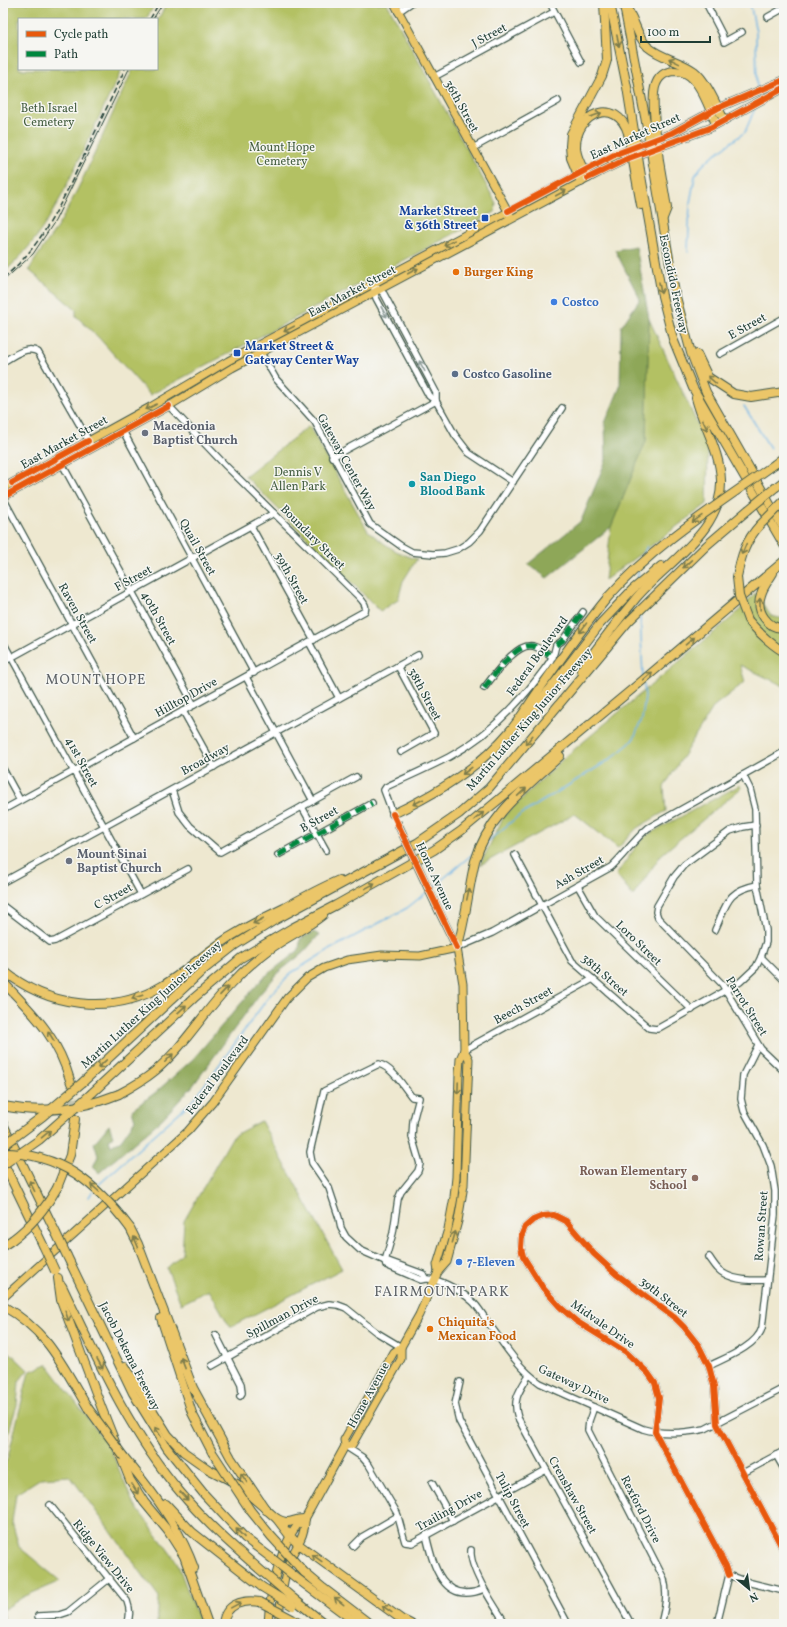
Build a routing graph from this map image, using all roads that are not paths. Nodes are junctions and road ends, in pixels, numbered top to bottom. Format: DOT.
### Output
graph roads {
  1 [pos="394,3"];
  2 [pos="411,3"];
  3 [pos="550,3"];
  4 [pos="604,3"];
  5 [pos="610,3"];
  6 [pos="706,3"];
  7 [pos="624,4"];
  8 [pos="784,8"];
  9 [pos="398,12"];
  10 [pos="554,12"];
  11 [pos="768,17"];
  12 [pos="742,32"];
  13 [pos="581,62"];
  14 [pos="434,77"];
  15 [pos="784,80"];
  16 [pos="784,88"];
  17 [pos="558,101"];
  18 [pos="714,110"];
  19 [pos="724,120"];
  20 [pos="716,124"];
  21 [pos="631,132"];
  22 [pos="473,148"];
  23 [pos="656,163"];
  24 [pos="582,177"];
  25 [pos="508,211"];
  26 [pos="512,219"];
  27 [pos="373,284"];
  28 [pos="377,290"];
  29 [pos="784,318"];
  30 [pos="686,331"];
  31 [pos="258,349"];
  32 [pos="720,354"];
  33 [pos="3,362"];
  34 [pos="219,366"];
  35 [pos="693,388"];
  36 [pos="784,392"];
  37 [pos="436,401"];
  38 [pos="169,406"];
  39 [pos="562,408"];
  40 [pos="123,431"];
  41 [pos="88,441"];
  42 [pos="92,448"];
  43 [pos="332,456"];
  44 [pos="784,457"];
  45 [pos="58,458"];
  46 [pos="62,465"];
  47 [pos="784,480"];
  48 [pos="513,482"];
  49 [pos="3,488"];
  50 [pos="3,498"];
  51 [pos="784,501"];
  52 [pos="274,513"];
  53 [pos="251,526"];
  54 [pos="784,528"];
  55 [pos="784,545"];
  56 [pos="683,551"];
  57 [pos="192,558"];
  58 [pos="781,563"];
  59 [pos="132,591"];
  60 [pos="360,598"];
  61 [pos="583,612"];
  62 [pos="71,624"];
  63 [pos="784,628"];
  64 [pos="312,641"];
  65 [pos="3,642"];
  66 [pos="784,652"];
  67 [pos="418,654"];
  68 [pos="11,657"];
  69 [pos="553,657"];
  70 [pos="3,662"];
  71 [pos="398,666"];
  72 [pos="254,673"];
  73 [pos="246,677"];
  74 [pos="484,688"];
  75 [pos="339,698"];
  76 [pos="194,705"];
  77 [pos="612,706"];
  78 [pos="554,710"];
  79 [pos="183,711"];
  80 [pos="276,732"];
  81 [pos="509,732"];
  82 [pos="134,738"];
  83 [pos="401,752"];
  84 [pos="784,752"];
  85 [pos="214,767"];
  86 [pos="3,769"];
  87 [pos="74,771"];
  88 [pos="743,775"];
  89 [pos="356,777"];
  90 [pos="386,787"];
  91 [pos="172,790"];
  92 [pos="20,800"];
  93 [pos="313,801"];
  94 [pos="372,802"];
  95 [pos="302,807"];
  96 [pos="3,810"];
  97 [pos="393,814"];
  98 [pos="756,825"];
  99 [pos="104,826"];
  100 [pos="316,833"];
  101 [pos="326,850"];
  102 [pos="278,855"];
  103 [pos="515,855"];
  104 [pos="394,856"];
  105 [pos="188,869"];
  106 [pos="3,882"];
  107 [pos="757,885"];
  108 [pos="578,886"];
  109 [pos="141,894"];
  110 [pos="336,905"];
  111 [pos="3,906"];
  112 [pos="542,906"];
  113 [pos="715,930"];
  114 [pos="457,948"];
  115 [pos="761,957"];
  116 [pos="3,970"];
  117 [pos="593,979"];
  118 [pos="784,980"];
  119 [pos="3,982"];
  120 [pos="727,990"];
  121 [pos="692,1010"];
  122 [pos="758,1045"];
  123 [pos="464,1050"];
  124 [pos="784,1071"];
  125 [pos="71,1082"];
  126 [pos="3,1106"];
  127 [pos="75,1119"];
  128 [pos="3,1124"];
  129 [pos="3,1146"];
  130 [pos="3,1153"];
  131 [pos="3,1162"];
  132 [pos="3,1165"];
  133 [pos="530,1222"];
  134 [pos="3,1246"];
  135 [pos="709,1256"];
  136 [pos="143,1258"];
  137 [pos="385,1261"];
  138 [pos="57,1274"];
  139 [pos="435,1279"];
  140 [pos="767,1280"];
  141 [pos="3,1298"];
  142 [pos="3,1306"];
  143 [pos="95,1316"];
  144 [pos="216,1335"];
  145 [pos="401,1347"];
  146 [pos="228,1357"];
  147 [pos="212,1366"];
  148 [pos="709,1366"];
  149 [pos="529,1375"];
  150 [pos="460,1382"];
  151 [pos="784,1388"];
  152 [pos="240,1396"];
  153 [pos="594,1407"];
  154 [pos="717,1424"];
  155 [pos="655,1432"];
  156 [pos="344,1446"];
  157 [pos="784,1451"];
  158 [pos="776,1455"];
  159 [pos="784,1469"];
  160 [pos="546,1470"];
  161 [pos="743,1473"];
  162 [pos="432,1483"];
  163 [pos="147,1486"];
  164 [pos="499,1496"];
  165 [pos="50,1506"];
  166 [pos="266,1510"];
  167 [pos="398,1516"];
  168 [pos="276,1518"];
  169 [pos="305,1519"];
  170 [pos="453,1520"];
  171 [pos="426,1535"];
  172 [pos="290,1536"];
  173 [pos="298,1544"];
  174 [pos="353,1546"];
  175 [pos="471,1550"];
  176 [pos="784,1551"];
  177 [pos="729,1575"];
  178 [pos="110,1578"];
  179 [pos="484,1588"];
  180 [pos="784,1591"];
  181 [pos="294,1602"];
  182 [pos="38,1616"];
  183 [pos="207,1623"];
  184 [pos="127,1624"];
  185 [pos="223,1624"];
  186 [pos="268,1624"];
  187 [pos="278,1624"];
  188 [pos="300,1624"];
  189 [pos="324,1624"];
  190 [pos="358,1624"];
  191 [pos="370,1624"];
  192 [pos="411,1624"];
  193 [pos="506,1624"];
  194 [pos="568,1624"];
  195 [pos="631,1624"];
  196 [pos="661,1624"];
  197 [pos="717,1624"];
  1 -- 9 [label="main road, 36th Street"];
  2 -- 9 [label="street"];
  3 -- 10 [label="street"];
  4 -- 24 [label="highway"];
  5 -- 21 [label="highway, Escondido Freeway, one-way"];
  6 -- 12 [label="street"];
  18 -- 7 [label="highway, one-way"];
  7 -- 23 [label="highway, bridge"];
  8 -- 11 [label="street"];
  9 -- 14 [label="main road, 36th Street"];
  10 -- 13 [label="street"];
  10 -- 14 [label="street, J Street"];
  14 -- 22 [label="main road, 36th Street"];
  15 -- 18 [label="main road, East Market Street"];
  16 -- 19 [label="main road, East Market Street"];
  17 -- 22 [label="street"];
  18 -- 19 [label="highway"];
  18 -- 20 [label="highway"];
  18 -- 23 [label="highway, bridge"];
  18 -- 24 [label="main road, East Market Street"];
  19 -- 20 [label="main road, East Market Street"];
  20 -- 24 [label="main road, East Market Street"];
  24 -- 21 [label="highway, one-way"];
  21 -- 35 [label="highway, Escondido Freeway, one-way, bridge"];
  22 -- 25 [label="main road, 36th Street"];
  23 -- 30 [label="highway, Escondido Freeway"];
  24 -- 25 [label="main road, East Market Street"];
  26 -- 24 [label="main road, East Market Street, one-way"];
  25 -- 26 [label="main road, 36th Street"];
  25 -- 27 [label="main road, East Market Street, one-way"];
  28 -- 26 [label="main road, East Market Street, one-way"];
  27 -- 28 [label="street"];
  27 -- 31 [label="main road, East Market Street, one-way"];
  28 -- 31 [label="main road, East Market Street"];
  28 -- 37 [label="street"];
  29 -- 32 [label="street, E Street"];
  36 -- 30 [label="highway, one-way"];
  30 -- 54 [label="highway, Escondido Freeway"];
  31 -- 34 [label="main road, East Market Street"];
  31 -- 38 [label="main road, East Market Street"];
  31 -- 43 [label="street, Gateway Center Way"];
  33 -- 41 [label="street"];
  34 -- 38 [label="main road"];
  34 -- 41 [label="main road, East Market Street, one-way"];
  35 -- 55 [label="highway, Escondido Freeway"];
  35 -- 56 [label="highway, one-way"];
  37 -- 43 [label="street"];
  37 -- 48 [label="street"];
  38 -- 40 [label="main road, East Market Street"];
  38 -- 52 [label="street, Boundary Street"];
  39 -- 48 [label="street, Gateway Center Way"];
  40 -- 42 [label="main road, East Market Street"];
  40 -- 57 [label="street, Quail Street"];
  41 -- 42 [label="street"];
  41 -- 45 [label="main road, East Market Street"];
  42 -- 46 [label="main road, East Market Street"];
  43 -- 48 [label="street, Gateway Center Way"];
  44 -- 81 [label="highway, one-way, bridge"];
  45 -- 46 [label="street, 40th Street"];
  45 -- 49 [label="main road, East Market Street"];
  46 -- 50 [label="main road, East Market Street"];
  46 -- 59 [label="street, 40th Street"];
  47 -- 78 [label="highway, Martin Luther King Junior Freeway, one-way, bridge"];
  50 -- 62 [label="street, Raven Street"];
  51 -- 66 [label="highway, one-way, bridge"];
  52 -- 53 [label="street, F Street"];
  52 -- 60 [label="street, Boundary Street"];
  53 -- 57 [label="street, F Street"];
  53 -- 64 [label="street, 39th Street"];
  56 -- 78 [label="highway"];
  56 -- 81 [label="highway"];
  57 -- 59 [label="street, F Street"];
  57 -- 72 [label="street, Quail Street"];
  63 -- 58 [label="highway, one-way"];
  77 -- 58 [label="highway, Martin Luther King Junior Freeway, one-way"];
  59 -- 62 [label="street, F Street"];
  59 -- 76 [label="street, 40th Street"];
  60 -- 64 [label="street, Hilltop Drive"];
  61 -- 69 [label="street, Federal Boulevard"];
  62 -- 68 [label="street, F Street"];
  62 -- 82 [label="street, Raven Street"];
  64 -- 72 [label="street, Hilltop Drive"];
  64 -- 75 [label="street, 39th Street"];
  65 -- 68 [label="street, 41st Street"];
  67 -- 71 [label="street, Broadway"];
  68 -- 70 [label="street, F Street"];
  68 -- 87 [label="street, 41st Street"];
  69 -- 74 [label="street"];
  69 -- 90 [label="street, Federal Boulevard"];
  71 -- 75 [label="street, Broadway"];
  71 -- 83 [label="street, 38th Street"];
  72 -- 73 [label="street, Hilltop Drive"];
  73 -- 76 [label="street, Hilltop Drive"];
  73 -- 80 [label="street"];
  75 -- 80 [label="street, Broadway"];
  76 -- 79 [label="street, Hilltop Drive"];
  110 -- 77 [label="highway, Martin Luther King Junior Freeway, one-way"];
  114 -- 77 [label="highway, one-way"];
  78 -- 104 [label="highway, Martin Luther King Junior Freeway, one-way"];
  79 -- 82 [label="street, Hilltop Drive"];
  79 -- 85 [label="street"];
  80 -- 85 [label="street, Broadway"];
  80 -- 93 [label="street"];
  81 -- 97 [label="highway, one-way"];
  82 -- 87 [label="street, Hilltop Drive"];
  84 -- 88 [label="street, Ash Street"];
  85 -- 91 [label="street, Broadway"];
  86 -- 92 [label="street"];
  87 -- 92 [label="street, Hilltop Drive"];
  87 -- 99 [label="street, 41st Street"];
  88 -- 98 [label="street"];
  88 -- 108 [label="street, Ash Street"];
  89 -- 93 [label="street"];
  90 -- 97 [label="street, Home Avenue"];
  91 -- 95 [label="street"];
  91 -- 99 [label="street, Broadway"];
  92 -- 96 [label="street, Hilltop Drive"];
  93 -- 95 [label="street"];
  94 -- 100 [label="street, B Street"];
  95 -- 100 [label="street"];
  97 -- 114 [label="main road, Home Avenue, bridge"];
  98 -- 107 [label="street"];
  98 -- 120 [label="street, Parrot Street"];
  99 -- 106 [label="street, Broadway"];
  99 -- 109 [label="street, 41st Street"];
  100 -- 101 [label="street"];
  100 -- 102 [label="street, B Street"];
  103 -- 112 [label="street, 38th Street"];
  104 -- 116 [label="highway, one-way"];
  104 -- 129 [label="highway, Martin Luther King Junior Freeway, one-way, bridge"];
  105 -- 109 [label="street, C Street"];
  107 -- 113 [label="street"];
  107 -- 115 [label="street"];
  108 -- 112 [label="street, Ash Street"];
  108 -- 121 [label="street, Loro Street"];
  109 -- 111 [label="street, C Street"];
  126 -- 110 [label="highway, one-way, bridge"];
  132 -- 110 [label="highway, Martin Luther King Junior Freeway, one-way, bridge"];
  112 -- 114 [label="street, Ash Street"];
  112 -- 117 [label="street, 38th Street"];
  114 -- 123 [label="main road, Home Avenue"];
  114 -- 141 [label="main road, Federal Boulevard"];
  115 -- 118 [label="street"];
  115 -- 120 [label="street"];
  117 -- 121 [label="street, 38th Street"];
  117 -- 123 [label="street, Beech Street"];
  125 -- 119 [label="highway, one-way"];
  120 -- 121 [label="street"];
  120 -- 122 [label="street, Parrot Street"];
  122 -- 124 [label="street, Parrot Street"];
  122 -- 140 [label="street, Rowan Street"];
  123 -- 139 [label="main road, Home Avenue"];
  127 -- 134 [label="highway, bridge"];
  143 -- 128 [label="highway, Jacob Dekema Freeway, one-way, bridge"];
  136 -- 130 [label="highway, one-way, bridge"];
  131 -- 138 [label="highway, bridge"];
  133 -- 148 [label="street, 39th Street"];
  133 -- 155 [label="street, Midvale Drive"];
  135 -- 140 [label="street"];
  166 -- 136 [label="highway, one-way"];
  191 -- 136 [label="highway, one-way, bridge"];
  137 -- 137 [label="street"];
  137 -- 139 [label="street"];
  138 -- 181 [label="highway, one-way, bridge"];
  138 -- 183 [label="highway, one-way"];
  139 -- 145 [label="main road, Home Avenue"];
  139 -- 149 [label="street, Gateway Drive"];
  140 -- 148 [label="street, Rowan Street"];
  142 -- 163 [label="highway, bridge"];
  143 -- 166 [label="highway"];
  190 -- 143 [label="highway, Jacob Dekema Freeway, one-way, bridge"];
  144 -- 146 [label="street"];
  145 -- 146 [label="street, Spillman Drive"];
  145 -- 156 [label="main road, Home Avenue"];
  146 -- 147 [label="street, Spillman Drive"];
  146 -- 152 [label="street"];
  148 -- 154 [label="street, 39th Street"];
  149 -- 153 [label="street, Gateway Drive"];
  149 -- 160 [label="street, Crenshaw Street"];
  150 -- 164 [label="street, Tulip Street"];
  151 -- 154 [label="street"];
  153 -- 155 [label="street, Gateway Drive"];
  153 -- 196 [label="street, Rexford Drive"];
  154 -- 155 [label="street, Gateway Drive"];
  154 -- 161 [label="street, 39th Street"];
  155 -- 177 [label="street"];
  156 -- 167 [label="street"];
  156 -- 169 [label="main road, Home Avenue"];
  157 -- 158 [label="street"];
  158 -- 159 [label="street"];
  158 -- 161 [label="street"];
  160 -- 164 [label="street, Trailing Drive"];
  160 -- 195 [label="street, Crenshaw Street"];
  161 -- 176 [label="street, 39th Street"];
  162 -- 170 [label="street"];
  163 -- 181 [label="highway, bridge"];
  163 -- 183 [label="highway"];
  164 -- 170 [label="street, Trailing Drive"];
  164 -- 194 [label="street, Tulip Street"];
  165 -- 178 [label="street, Ridge View Drive"];
  166 -- 168 [label="highway"];
  167 -- 171 [label="street, Trailing Drive"];
  167 -- 174 [label="street"];
  168 -- 169 [label="highway"];
  168 -- 172 [label="highway"];
  169 -- 172 [label="main road, Home Avenue"];
  169 -- 173 [label="main road, Home Avenue"];
  170 -- 171 [label="street, Trailing Drive"];
  171 -- 179 [label="street"];
  172 -- 173 [label="highway"];
  172 -- 186 [label="main road, Home Avenue"];
  173 -- 187 [label="main road, Home Avenue"];
  192 -- 173 [label="highway, one-way"];
  175 -- 179 [label="street"];
  177 -- 180 [label="street"];
  177 -- 197 [label="street"];
  178 -- 182 [label="street"];
  178 -- 184 [label="street, Ridge View Drive"];
  179 -- 193 [label="street"];
  181 -- 189 [label="highway"];
  185 -- 188 [label="highway, one-way, bridge"];
}
